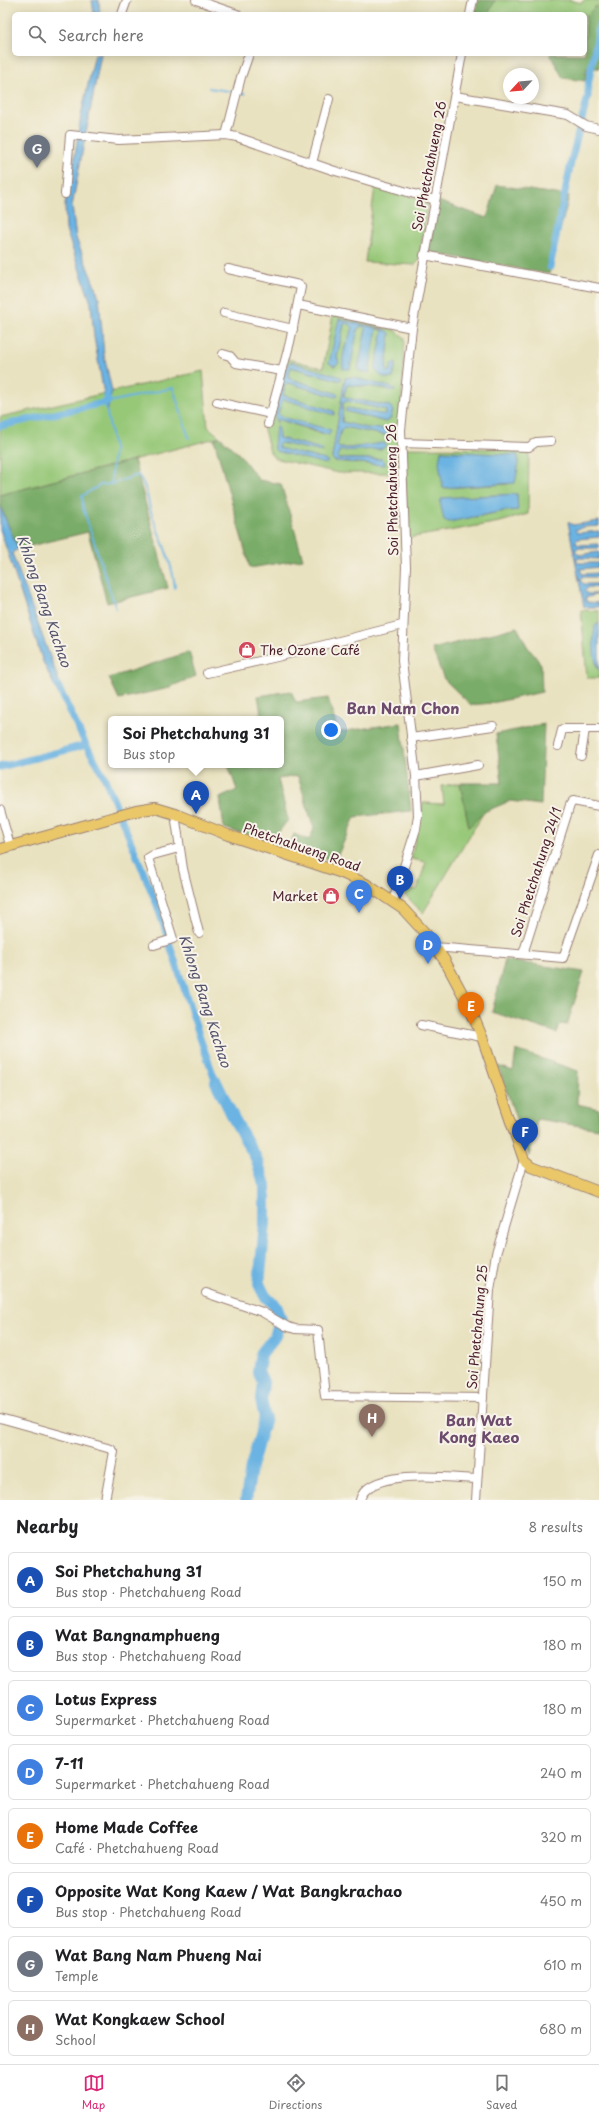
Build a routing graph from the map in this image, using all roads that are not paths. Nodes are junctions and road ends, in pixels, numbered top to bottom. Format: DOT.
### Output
graph roads {
  1 [pos="127,0"];
  2 [pos="196,0"];
  3 [pos="473,0"];
  4 [pos="123,12"];
  5 [pos="231,12"];
  6 [pos="470,12"];
  7 [pos="248,56"];
  8 [pos="462,56"];
  9 [pos="456,96"];
  10 [pos="329,99"];
  11 [pos="599,129"];
  12 [pos="226,135"];
  13 [pos="312,163"];
  14 [pos="65,194"];
  15 [pos="435,200"];
  16 [pos="424,255"];
  17 [pos="228,269"];
  18 [pos="599,288"];
  19 [pos="298,305"];
  20 [pos="224,313"];
  21 [pos="412,328"];
  22 [pos="293,329"];
  23 [pos="222,354"];
  24 [pos="282,371"];
  25 [pos="217,402"];
  26 [pos="271,414"];
  27 [pos="268,424"];
  28 [pos="551,442"];
  29 [pos="401,443"];
  30 [pos="402,625"];
  31 [pos="207,672"];
  32 [pos="492,726"];
  33 [pos="585,729"];
  34 [pos="599,730"];
  35 [pos="411,738"];
  36 [pos="558,746"];
  37 [pos="580,756"];
  38 [pos="478,765"];
  39 [pos="416,776"];
  40 [pos="599,806"];
  41 [pos="0,810"];
  42 [pos="175,814"];
  43 [pos="10,845"];
  44 [pos="179,848"];
  45 [pos="0,849"];
  46 [pos="599,855"];
  47 [pos="393,901"];
  48 [pos="199,932"];
  49 [pos="154,945"];
  50 [pos="435,947"];
  51 [pos="522,954"];
  52 [pos="421,1025"];
  53 [pos="482,1036"];
  54 [pos="524,1160"];
  55 [pos="599,1192"];
  56 [pos="206,1294"];
  57 [pos="483,1398"];
  58 [pos="0,1418"];
  59 [pos="477,1479"];
  60 [pos="105,1500"];
  61 [pos="360,1500"];
  62 [pos="476,1500"];
  1 -- 4 [label="street"];
  2 -- 5 [label="street"];
  3 -- 6 [label="street"];
  7 -- 12 [label="street"];
  8 -- 9 [label="street, Soi Phetchahueng 26"];
  9 -- 11 [label="street"];
  9 -- 15 [label="street, Soi Phetchahueng 26"];
  10 -- 13 [label="street"];
  12 -- 13 [label="street"];
  12 -- 14 [label="street"];
  13 -- 15 [label="street"];
  15 -- 16 [label="street, Soi Phetchahueng 26"];
  16 -- 18 [label="street"];
  16 -- 21 [label="street, Soi Phetchahueng 26"];
  17 -- 19 [label="street"];
  19 -- 21 [label="street"];
  19 -- 22 [label="street"];
  20 -- 22 [label="street"];
  21 -- 29 [label="street, Soi Phetchahueng 26"];
  22 -- 24 [label="street"];
  23 -- 24 [label="street"];
  24 -- 26 [label="street"];
  25 -- 26 [label="street"];
  26 -- 27 [label="street"];
  28 -- 29 [label="street"];
  29 -- 30 [label="street, Soi Phetchahueng 26"];
  30 -- 31 [label="street"];
  30 -- 35 [label="street, Soi Phetchahueng 26"];
  32 -- 35 [label="street"];
  33 -- 34 [label="street"];
  33 -- 36 [label="street"];
  33 -- 37 [label="street"];
  35 -- 39 [label="street, Soi Phetchahueng 26"];
  38 -- 39 [label="street"];
  39 -- 47 [label="street, Soi Phetchahueng 26"];
  40 -- 51 [label="street, Soi Phetchahung 24/1"];
  41 -- 43 [label="street"];
  42 -- 43 [label="main road, Phetchahueng Road"];
  42 -- 44 [label="street"];
  42 -- 47 [label="main road, Phetchahueng Road"];
  43 -- 45 [label="main road, Phetchahueng Road"];
  44 -- 48 [label="street"];
  44 -- 49 [label="street"];
  46 -- 51 [label="street"];
  47 -- 50 [label="main road, Phetchahueng Road"];
  50 -- 51 [label="street"];
  50 -- 53 [label="main road, Phetchahueng Road"];
  52 -- 53 [label="street"];
  53 -- 54 [label="main road, Phetchahueng Road"];
  54 -- 55 [label="main road"];
  54 -- 57 [label="street, Soi Phetchahung 25"];
  56 -- 57 [label="street"];
  57 -- 59 [label="street, Soi Phetchahung 25"];
  58 -- 60 [label="street"];
  59 -- 61 [label="street"];
  59 -- 62 [label="street, Soi Phetchahung 25"];
}
